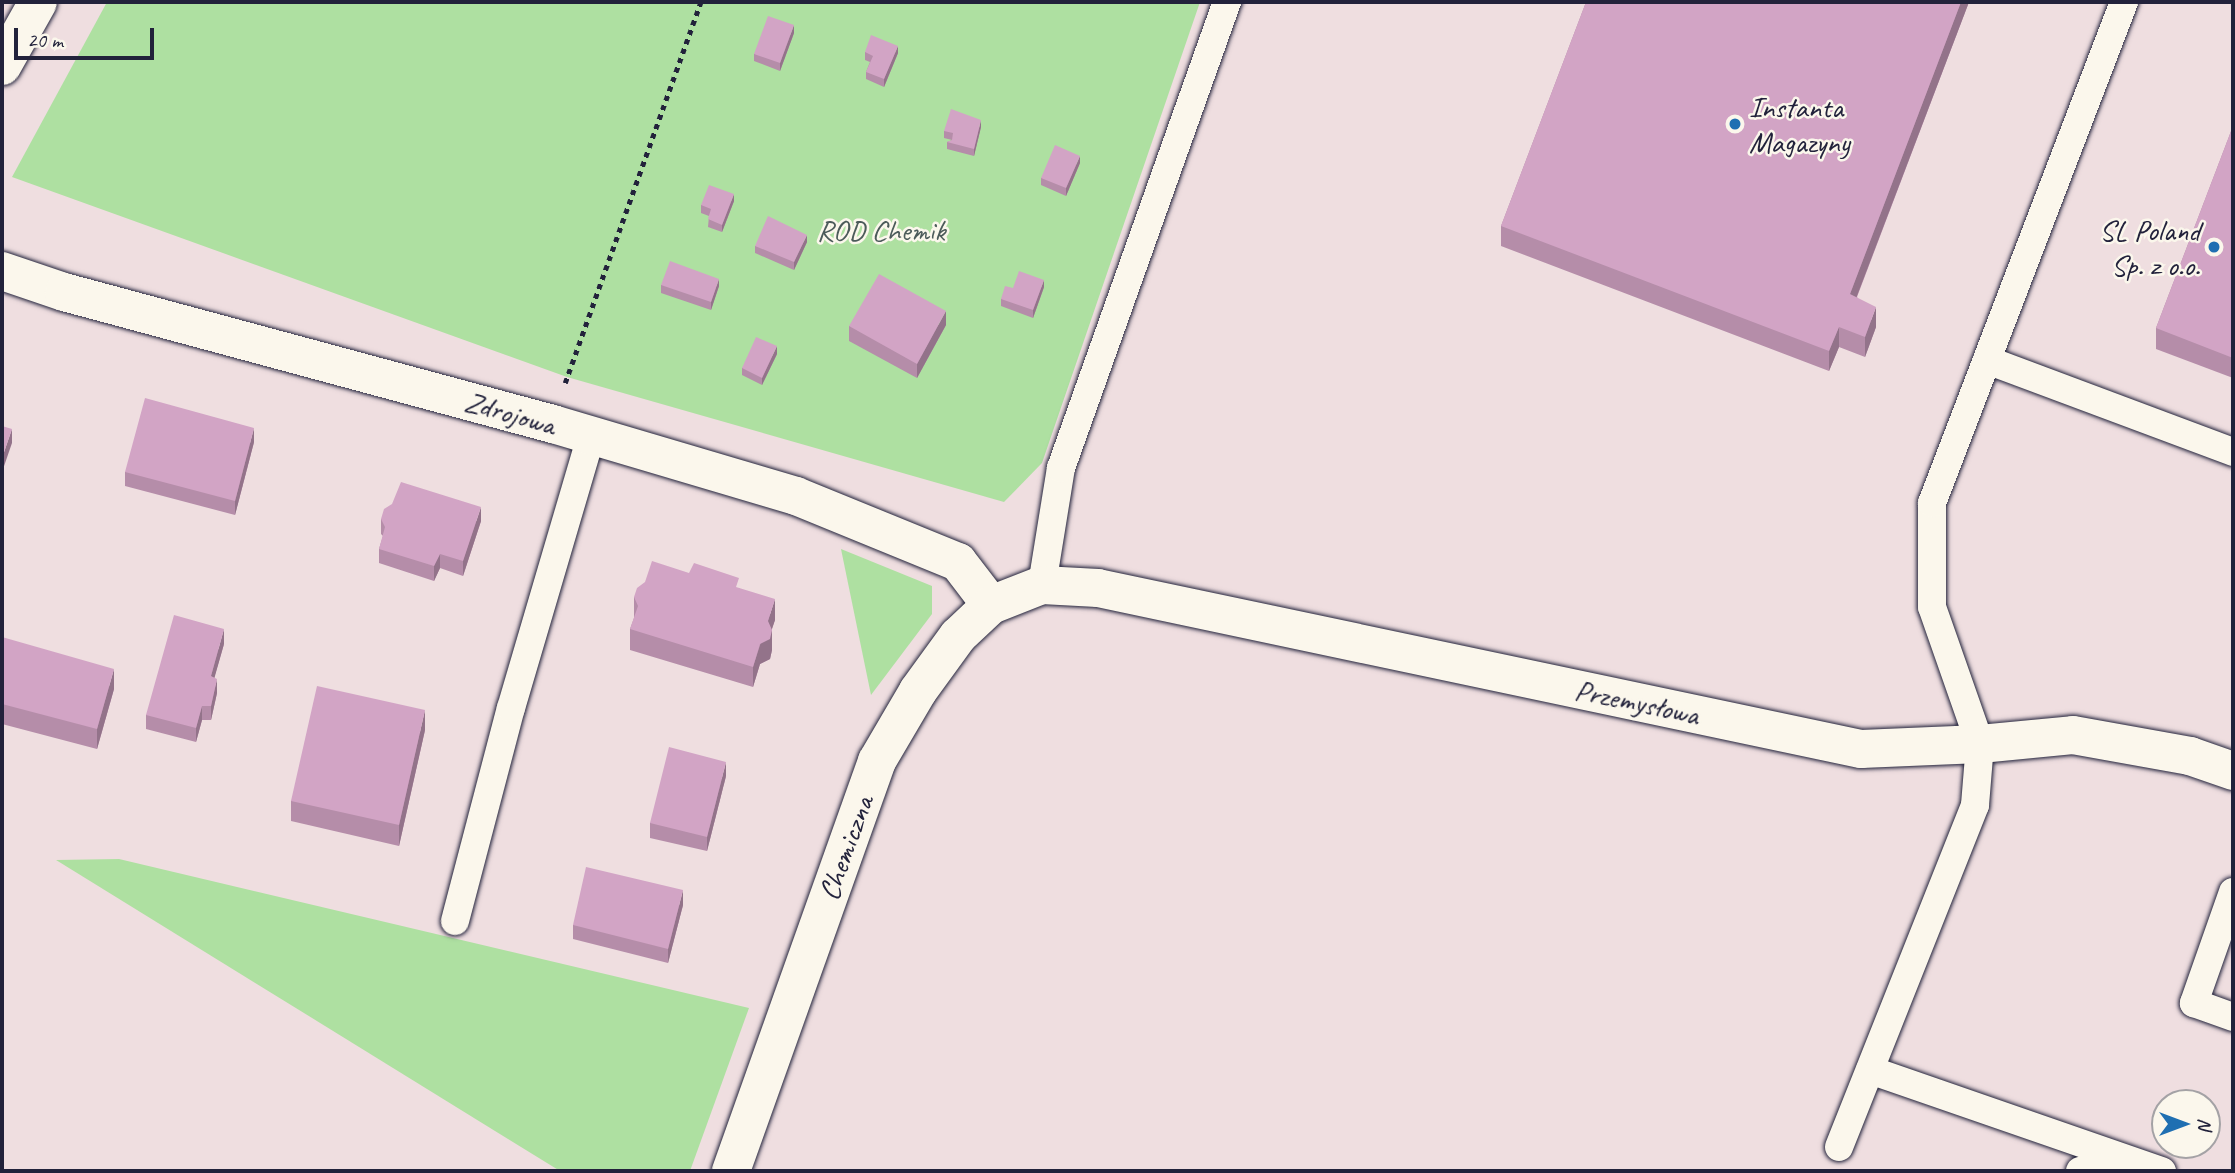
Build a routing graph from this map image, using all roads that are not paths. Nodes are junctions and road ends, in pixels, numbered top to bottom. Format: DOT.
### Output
graph roads {
  1 [pos="38,2"];
  2 [pos="1227,2"];
  3 [pos="2124,2"];
  4 [pos="2,66"];
  5 [pos="2,271"];
  6 [pos="1987,360"];
  7 [pos="591,436"];
  8 [pos="2233,452"];
  9 [pos="1042,585"];
  10 [pos="991,605"];
  11 [pos="1980,744"];
  12 [pos="2233,771"];
  13 [pos="2233,892"];
  14 [pos="455,921"];
  15 [pos="2233,1017"];
  16 [pos="1870,1070"];
  17 [pos="1839,1147"];
  18 [pos="2122,1158"];
  19 [pos="731,1171"];
  20 [pos="2080,1171"];
  21 [pos="2162,1171"];
  1 -- 4 [label="street"];
  2 -- 9 [label="lane"];
  3 -- 6 [label="lane"];
  5 -- 7 [label="street, Zdrojowa"];
  6 -- 8 [label="lane"];
  6 -- 11 [label="lane"];
  7 -- 10 [label="street, Zdrojowa"];
  7 -- 14 [label="lane"];
  9 -- 10 [label="street, Chemiczna"];
  9 -- 11 [label="street, Przemysłowa"];
  10 -- 19 [label="street, Chemiczna"];
  11 -- 12 [label="street, Przemysłowa"];
  11 -- 16 [label="lane"];
  13 -- 15 [label="lane"];
  16 -- 17 [label="lane"];
  16 -- 18 [label="lane"];
  18 -- 20 [label="lane"];
  18 -- 21 [label="lane"];
}
